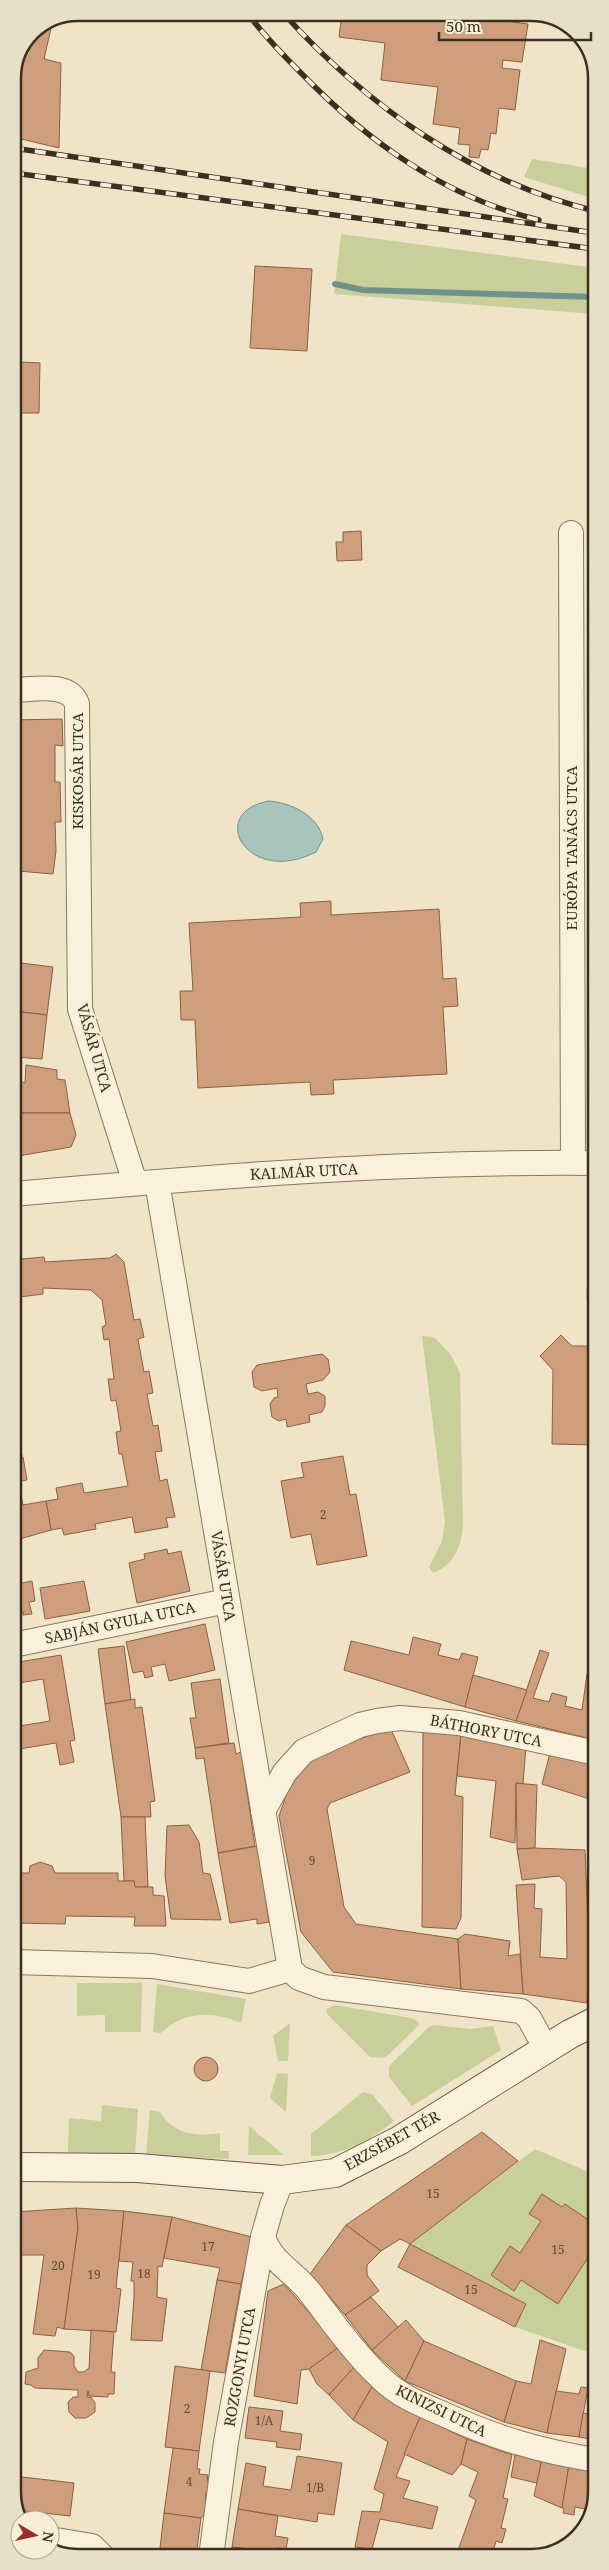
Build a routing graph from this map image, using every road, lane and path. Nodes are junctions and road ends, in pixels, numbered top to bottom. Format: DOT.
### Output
graph roads {
  1 [pos="571,533"];
  2 [pos="21,690"];
  3 [pos="78,909"];
  4 [pos="584,1162"];
  5 [pos="146,1182"];
  6 [pos="21,1193"];
  7 [pos="227,1601"];
  8 [pos="21,1643"];
  9 [pos="588,1751"];
  10 [pos="263,1811"];
  11 [pos="21,1962"];
  12 [pos="290,1970"];
  13 [pos="588,2025"];
  14 [pos="546,2049"];
  15 [pos="21,2167"];
  16 [pos="282,2180"];
  17 [pos="263,2237"];
  18 [pos="588,2459"];
  19 [pos="60,2541"];
  20 [pos="95,2549"];
  21 [pos="212,2549"];
  1 -- 4 [label="street, EURÓPA TANÁCS UTCA"];
  2 -- 3 [label="street, KISKOSÁR UTCA"];
  3 -- 5 [label="street, VÁSÁR UTCA"];
  4 -- 5 [label="street, KALMÁR UTCA"];
  5 -- 6 [label="street, KALMÁR UTCA"];
  5 -- 7 [label="street, VÁSÁR UTCA"];
  7 -- 8 [label="street, SABJÁN GYULA UTCA"];
  7 -- 10 [label="street, VÁSÁR UTCA"];
  9 -- 10 [label="street, BÁTHORY UTCA"];
  10 -- 12 [label="street, VÁSÁR UTCA"];
  11 -- 12 [label="street"];
  12 -- 14 [label="street"];
  13 -- 14 [label="street, ERZSÉBET TÉR"];
  14 -- 16 [label="street, ERZSÉBET TÉR"];
  15 -- 16 [label="street, ERZSÉBET TÉR"];
  16 -- 17 [label="street, ROZGONYI UTCA"];
  17 -- 18 [label="street, KINIZSI UTCA"];
  17 -- 21 [label="street, ROZGONYI UTCA"];
  19 -- 20 [label="street"];
}
